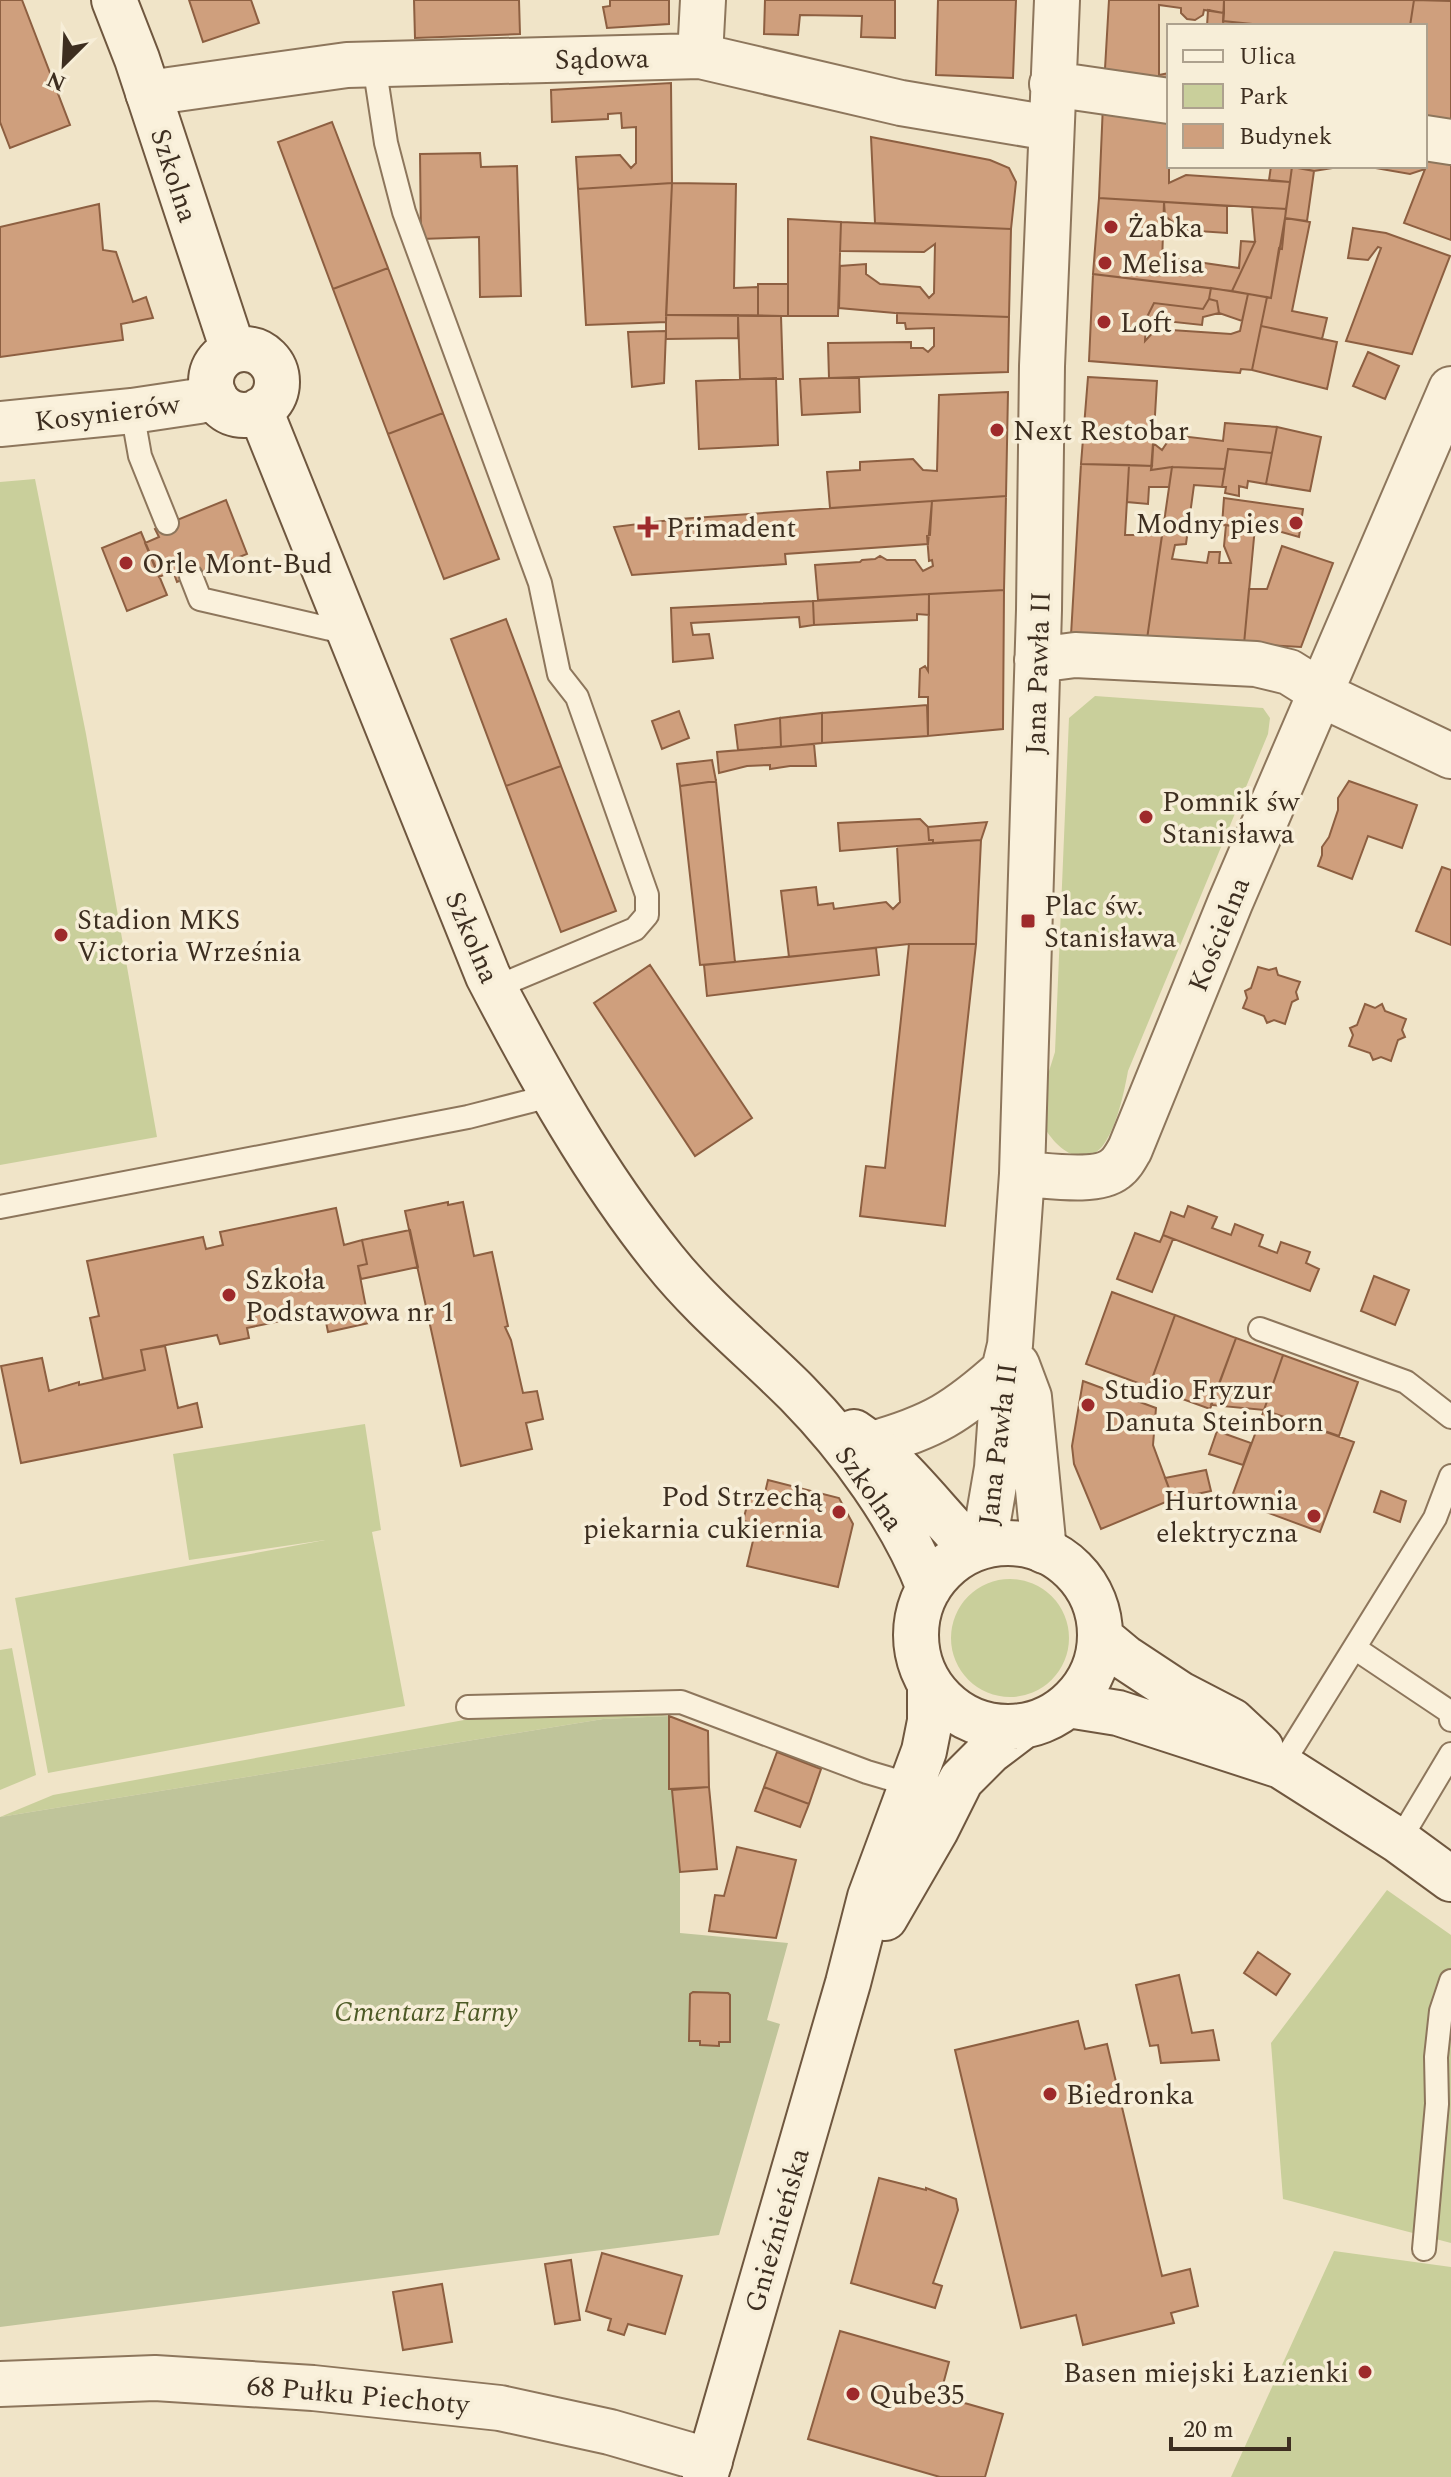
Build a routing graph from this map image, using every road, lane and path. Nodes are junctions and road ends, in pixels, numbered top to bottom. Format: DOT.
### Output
graph roads {
  1 [pos="114,0"];
  2 [pos="703,0"];
  3 [pos="1057,0"];
  4 [pos="700,56"];
  5 [pos="374,64"];
  6 [pos="1052,84"];
  7 [pos="148,93"];
  8 [pos="1167,101"];
  9 [pos="1050,128"];
  10 [pos="1427,138"];
  11 [pos="1451,142"];
  12 [pos="233,350"];
  13 [pos="1451,389"];
  14 [pos="214,395"];
  15 [pos="260,410"];
  16 [pos="132,411"];
  17 [pos="0,424"];
  18 [pos="167,523"];
  19 [pos="191,576"];
  20 [pos="348,633"];
  21 [pos="1037,660"];
  22 [pos="1321,690"];
  23 [pos="1451,756"];
  24 [pos="494,988"];
  25 [pos="554,1095"];
  26 [pos="1022,1174"];
  27 [pos="0,1207"];
  28 [pos="1260,1329"];
  29 [pos="1007,1357"];
  30 [pos="799,1395"];
  31 [pos="1451,1417"];
  32 [pos="872,1444"];
  33 [pos="1451,1476"];
  34 [pos="978,1547"];
  35 [pos="1044,1551"];
  36 [pos="929,1588"];
  37 [pos="1100,1637"];
  38 [pos="1356,1649"];
  39 [pos="930,1685"];
  40 [pos="1068,1705"];
  41 [pos="468,1707"];
  42 [pos="1451,1720"];
  43 [pos="1023,1726"];
  44 [pos="1451,1754"];
  45 [pos="1281,1766"];
  46 [pos="911,1785"];
  47 [pos="1399,1841"];
  48 [pos="1451,1879"];
  49 [pos="1451,1981"];
  50 [pos="848,1983"];
  51 [pos="1424,2249"];
  52 [pos="0,2384"];
  53 [pos="708,2469"];
  1 -- 7 [label="street, Szkolna"];
  2 -- 4 [label="street"];
  3 -- 6 [label="street, Jana Pawła II"];
  4 -- 5 [label="street, Sądowa"];
  4 -- 9 [label="street, Sądowa"];
  5 -- 7 [label="street, Sądowa"];
  5 -- 24 [label="lane"];
  6 -- 8 [label="street"];
  6 -- 9 [label="street, Jana Pawła II"];
  7 -- 12 [label="street, Szkolna"];
  9 -- 21 [label="street, Jana Pawła II"];
  10 -- 11 [label="street"];
  12 -- 14 [label="street"];
  12 -- 15 [label="street"];
  13 -- 22 [label="street, Kościelna"];
  14 -- 15 [label="street"];
  14 -- 16 [label="street, Kosynierów"];
  15 -- 20 [label="street, Szkolna"];
  16 -- 17 [label="street, Kosynierów"];
  16 -- 18 [label="lane"];
  19 -- 20 [label="lane"];
  20 -- 24 [label="street, Szkolna"];
  21 -- 22 [label="street"];
  21 -- 26 [label="street, Jana Pawła II"];
  22 -- 23 [label="street"];
  22 -- 26 [label="street, Kościelna"];
  24 -- 25 [label="street, Szkolna"];
  25 -- 27 [label="lane"];
  25 -- 30 [label="street, Szkolna"];
  26 -- 29 [label="street, Jana Pawła II"];
  28 -- 31 [label="lane"];
  29 -- 32 [label="street, Szkolna"];
  29 -- 34 [label="street, Jana Pawła II"];
  29 -- 35 [label="street, Jana Pawła II"];
  30 -- 32 [label="street, Szkolna"];
  30 -- 36 [label="street, Szkolna"];
  32 -- 34 [label="street, Szkolna"];
  33 -- 38 [label="lane"];
  34 -- 35 [label="street"];
  34 -- 36 [label="street"];
  35 -- 37 [label="street"];
  36 -- 39 [label="street"];
  37 -- 40 [label="street"];
  37 -- 45 [label="street"];
  38 -- 42 [label="lane"];
  38 -- 45 [label="lane"];
  39 -- 43 [label="street"];
  39 -- 46 [label="street, Gnieźnieńska"];
  40 -- 43 [label="street"];
  40 -- 45 [label="street"];
  41 -- 46 [label="lane"];
  43 -- 50 [label="street, Gnieźnieńska"];
  44 -- 47 [label="lane"];
  45 -- 47 [label="street"];
  46 -- 50 [label="street, Gnieźnieńska"];
  47 -- 48 [label="street"];
  49 -- 51 [label="lane"];
  50 -- 53 [label="street, Gnieźnieńska"];
  52 -- 53 [label="street, 68 Pułku Piechoty"];
}
